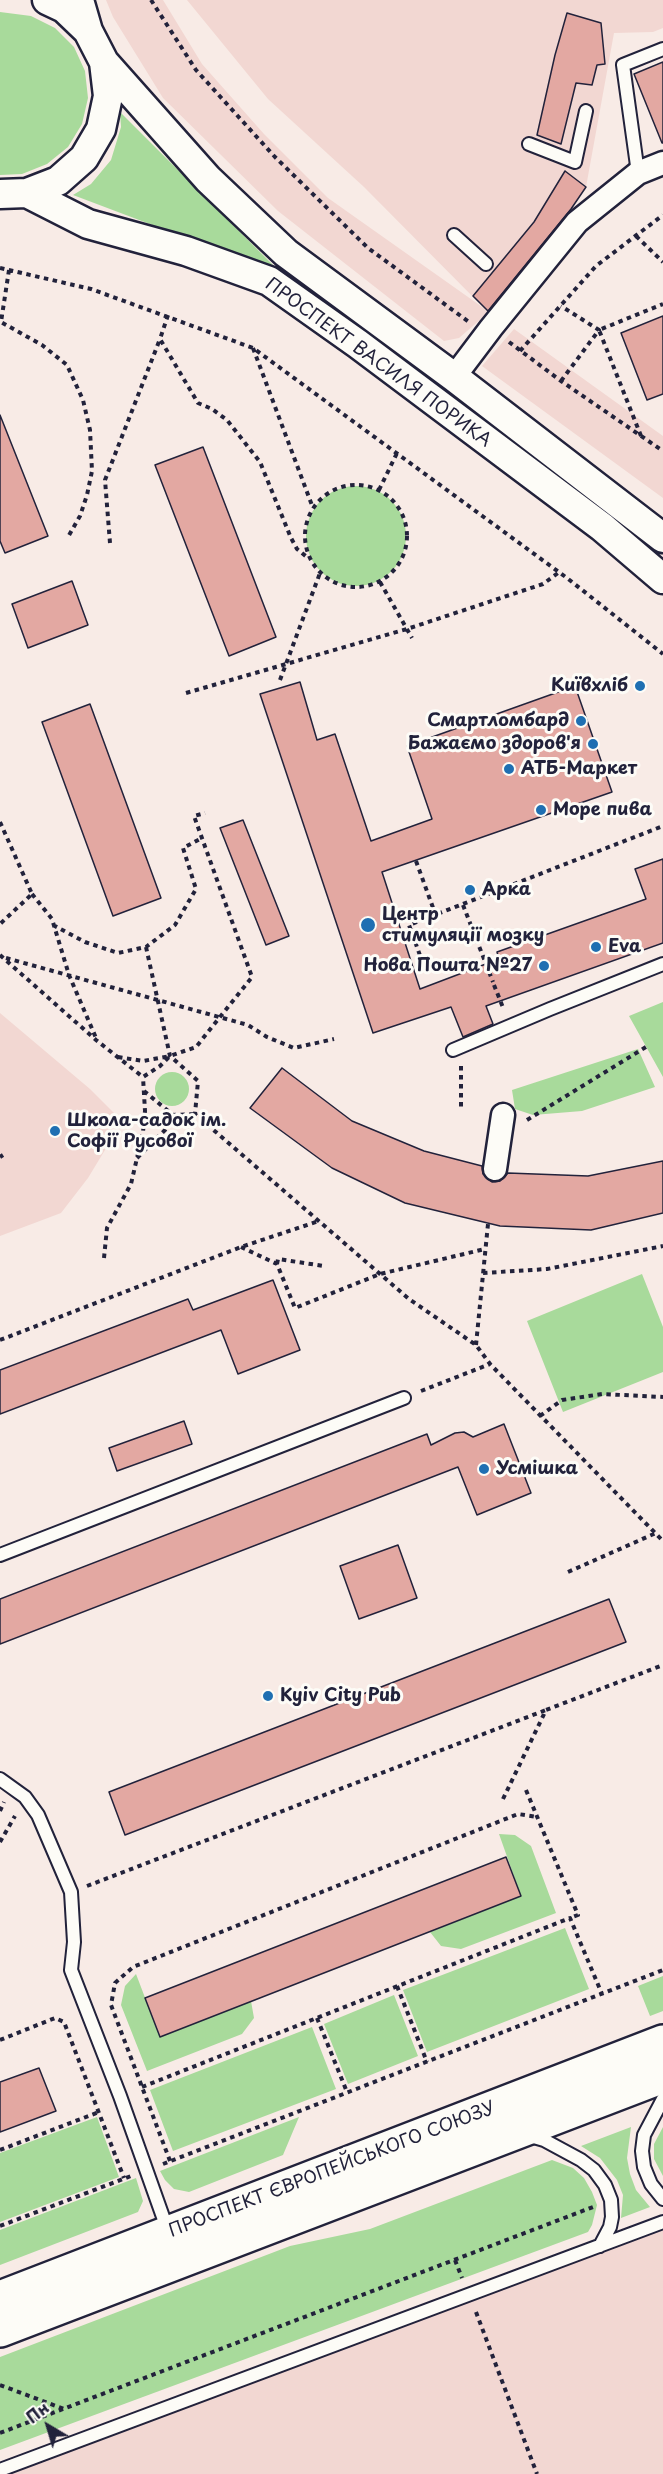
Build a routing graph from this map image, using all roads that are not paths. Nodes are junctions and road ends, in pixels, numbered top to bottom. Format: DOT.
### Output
graph roads {
  1 [pos="47,0"];
  2 [pos="79,0"];
  3 [pos="88,31"];
  4 [pos="663,49"];
  5 [pos="104,62"];
  6 [pos="586,111"];
  7 [pos="528,144"];
  8 [pos="663,163"];
  9 [pos="638,173"];
  10 [pos="13,194"];
  11 [pos="454,235"];
  12 [pos="486,264"];
  13 [pos="454,377"];
  14 [pos="663,538"];
  15 [pos="663,579"];
  16 [pos="663,964"];
  17 [pos="453,1050"];
  18 [pos="503,1115"];
  19 [pos="495,1169"];
  20 [pos="404,1398"];
  21 [pos="0,1555"];
  22 [pos="0,1779"];
  23 [pos="663,2042"];
  24 [pos="663,2076"];
  25 [pos="663,2099"];
  26 [pos="518,2132"];
  27 [pos="663,2199"];
  28 [pos="663,2222"];
  29 [pos="169,2233"];
  30 [pos="600,2246"];
  31 [pos="0,2298"];
  32 [pos="0,2330"];
  33 [pos="0,2470"];
  1 -- 3 [label="street, ПРОСПЕКТ ВАСИЛЯ ПОРИКА"];
  2 -- 3 [label="street, ПРОСПЕКТ ВАСИЛЯ ПОРИКА"];
  3 -- 5 [label="street, ПРОСПЕКТ ВАСИЛЯ ПОРИКА"];
  4 -- 9 [label="lane"];
  5 -- 10 [label="street, ПРОСПЕКТ ВАСИЛЯ ПОРИКА"];
  5 -- 13 [label="street, ПРОСПЕКТ ВАСИЛЯ ПОРИКА"];
  6 -- 7 [label="lane"];
  8 -- 9 [label="street"];
  9 -- 13 [label="street"];
  10 -- 15 [label="street, ПРОСПЕКТ ВАСИЛЯ ПОРИКА"];
  11 -- 12 [label="lane"];
  13 -- 14 [label="street, ПРОСПЕКТ ВАСИЛЯ ПОРИКА"];
  16 -- 17 [label="lane"];
  18 -- 19 [label="street"];
  20 -- 21 [label="lane"];
  22 -- 29 [label="lane"];
  23 -- 29 [label="main road, ПРОСПЕКТ ЄВРОПЕЙСЬКОГО СОЮЗУ"];
  24 -- 26 [label="main road, ПРОСПЕКТ ЄВРОПЕЙСЬКОГО СОЮЗУ"];
  25 -- 27 [label="lane"];
  26 -- 30 [label="lane"];
  26 -- 32 [label="main road, ПРОСПЕКТ ЄВРОПЕЙСЬКОГО СОЮЗУ"];
  28 -- 30 [label="lane"];
  29 -- 31 [label="main road, ПРОСПЕКТ ЄВРОПЕЙСЬКОГО СОЮЗУ"];
  30 -- 33 [label="lane"];
}
